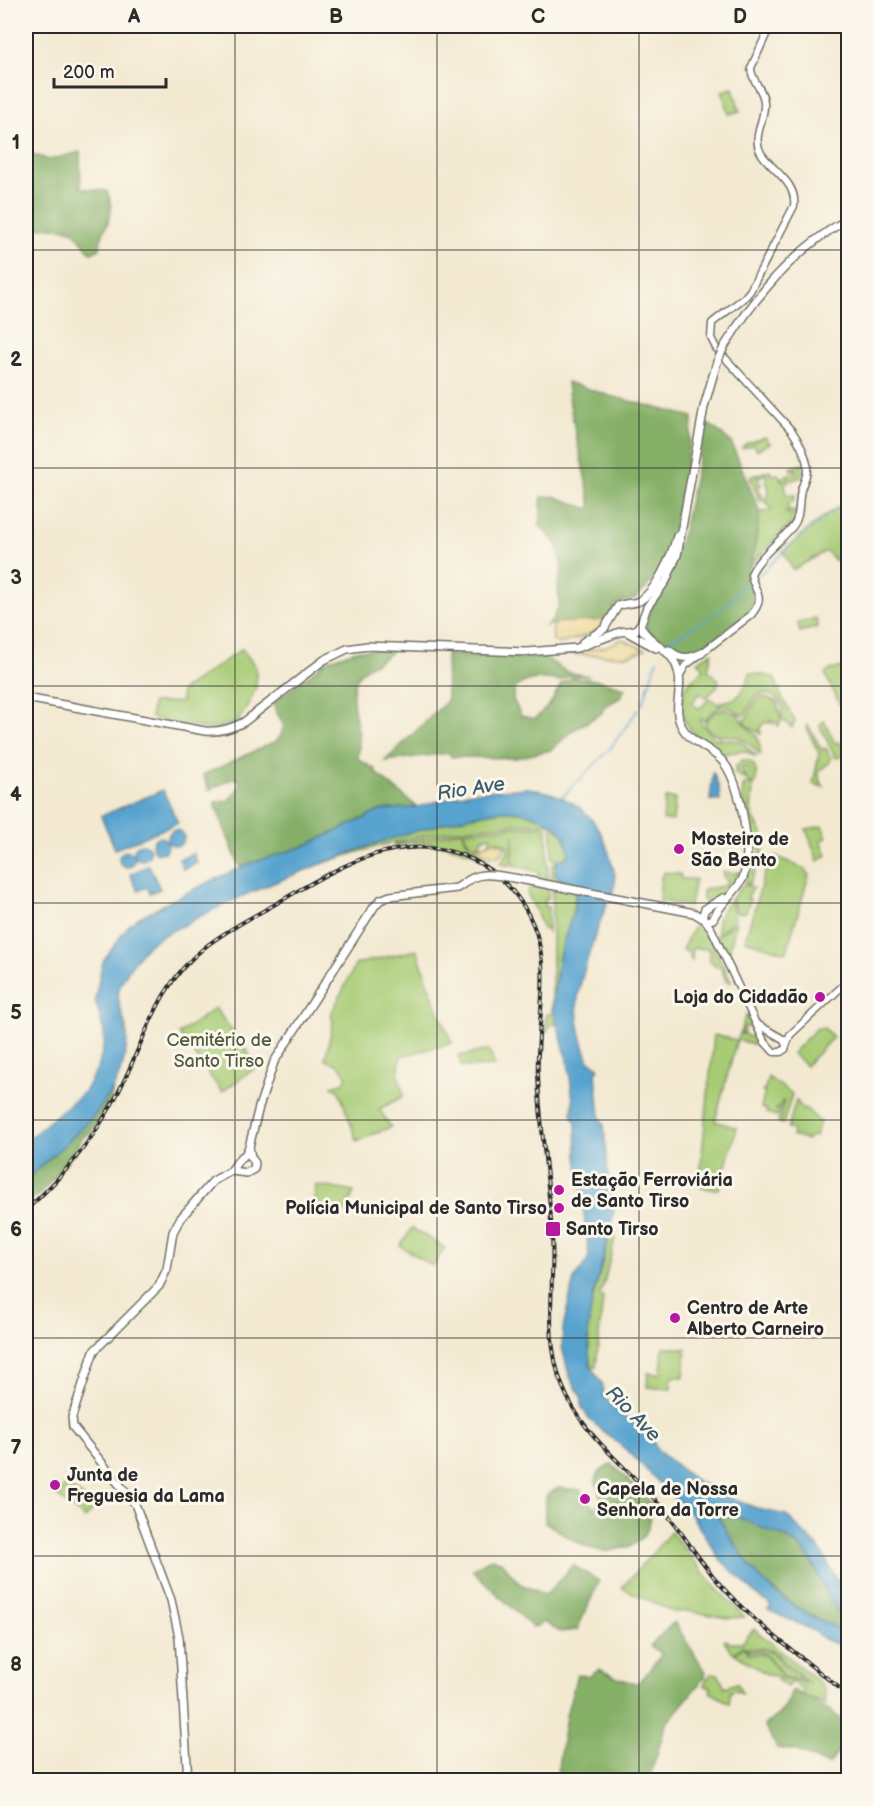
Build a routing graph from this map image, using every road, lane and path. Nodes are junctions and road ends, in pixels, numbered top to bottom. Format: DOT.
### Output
graph roads {
  1 [pos="770,26"];
  2 [pos="849,219"];
  3 [pos="682,522"];
  4 [pos="629,603"];
  5 [pos="614,613"];
  6 [pos="641,622"];
  7 [pos="625,632"];
  8 [pos="654,643"];
  9 [pos="542,651"];
  10 [pos="702,653"];
  11 [pos="690,662"];
  12 [pos="676,665"];
  13 [pos="681,675"];
  14 [pos="680,686"];
  15 [pos="26,698"];
  16 [pos="733,891"];
  17 [pos="708,908"];
  18 [pos="714,916"];
  19 [pos="703,918"];
  20 [pos="712,930"];
  21 [pos="849,981"];
  22 [pos="756,1023"];
  23 [pos="790,1035"];
  24 [pos="778,1038"];
  25 [pos="787,1046"];
  26 [pos="772,1049"];
  27 [pos="248,1156"];
  28 [pos="237,1162"];
  29 [pos="231,1171"];
  30 [pos="241,1172"];
  31 [pos="188,1780"];
  1 -- 10 [label="main road"];
  2 -- 3 [label="main road, bridge"];
  3 -- 4 [label="main road"];
  3 -- 6 [label="main road"];
  4 -- 5 [label="main road"];
  4 -- 6 [label="main road"];
  5 -- 7 [label="main road"];
  5 -- 9 [label="main road"];
  6 -- 7 [label="main road"];
  6 -- 8 [label="main road"];
  7 -- 8 [label="main road"];
  7 -- 9 [label="main road"];
  8 -- 10 [label="main road"];
  8 -- 12 [label="main road"];
  8 -- 14 [label="main road"];
  9 -- 15 [label="main road"];
  10 -- 11 [label="main road"];
  11 -- 12 [label="main road"];
  11 -- 13 [label="main road"];
  12 -- 13 [label="main road"];
  13 -- 14 [label="main road"];
  14 -- 16 [label="main road"];
  16 -- 17 [label="main road"];
  16 -- 18 [label="main road"];
  17 -- 18 [label="main road"];
  17 -- 19 [label="main road"];
  18 -- 19 [label="main road"];
  18 -- 20 [label="main road"];
  19 -- 20 [label="main road"];
  19 -- 27 [label="main road, bridge"];
  20 -- 22 [label="main road"];
  21 -- 23 [label="main road"];
  22 -- 24 [label="main road"];
  22 -- 26 [label="main road"];
  23 -- 24 [label="main road"];
  23 -- 25 [label="main road"];
  24 -- 25 [label="main road"];
  24 -- 26 [label="main road"];
  25 -- 26 [label="main road"];
  27 -- 28 [label="main road"];
  27 -- 30 [label="main road"];
  28 -- 29 [label="main road"];
  28 -- 30 [label="main road"];
  29 -- 30 [label="main road"];
  29 -- 31 [label="main road"];
}
